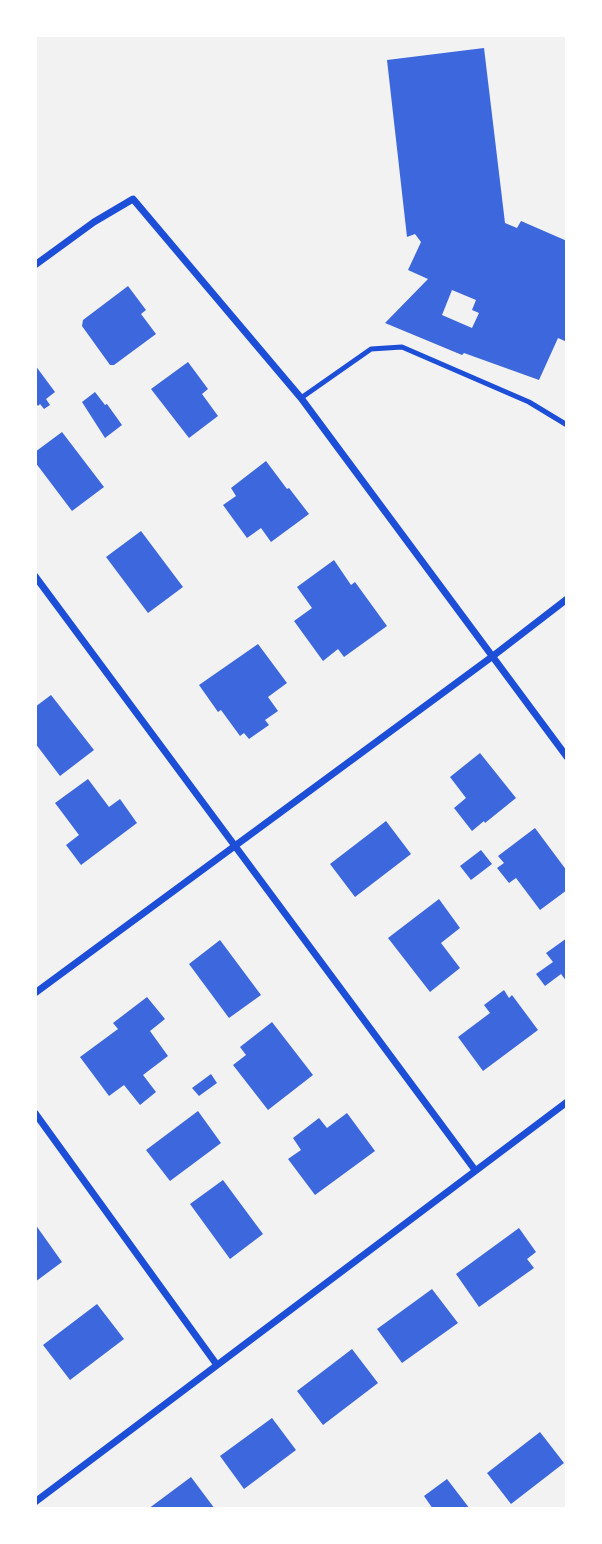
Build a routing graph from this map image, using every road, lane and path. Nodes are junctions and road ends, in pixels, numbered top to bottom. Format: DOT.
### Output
graph roads {
  1 [pos="35,265"];
  2 [pos="301,397"];
  3 [pos="567,425"];
  4 [pos="35,576"];
  5 [pos="567,599"];
  6 [pos="493,656"];
  7 [pos="567,757"];
  8 [pos="234,846"];
  9 [pos="35,993"];
  10 [pos="567,1102"];
  11 [pos="35,1113"];
  12 [pos="475,1170"];
  13 [pos="217,1365"];
  14 [pos="35,1502"];
  1 -- 2 [label="street"];
  2 -- 3 [label="lane"];
  2 -- 6 [label="street"];
  4 -- 8 [label="street"];
  5 -- 6 [label="street"];
  6 -- 7 [label="street"];
  6 -- 8 [label="street"];
  8 -- 9 [label="street"];
  8 -- 12 [label="street"];
  10 -- 12 [label="street"];
  11 -- 13 [label="street"];
  12 -- 13 [label="street"];
  13 -- 14 [label="street"];
}
